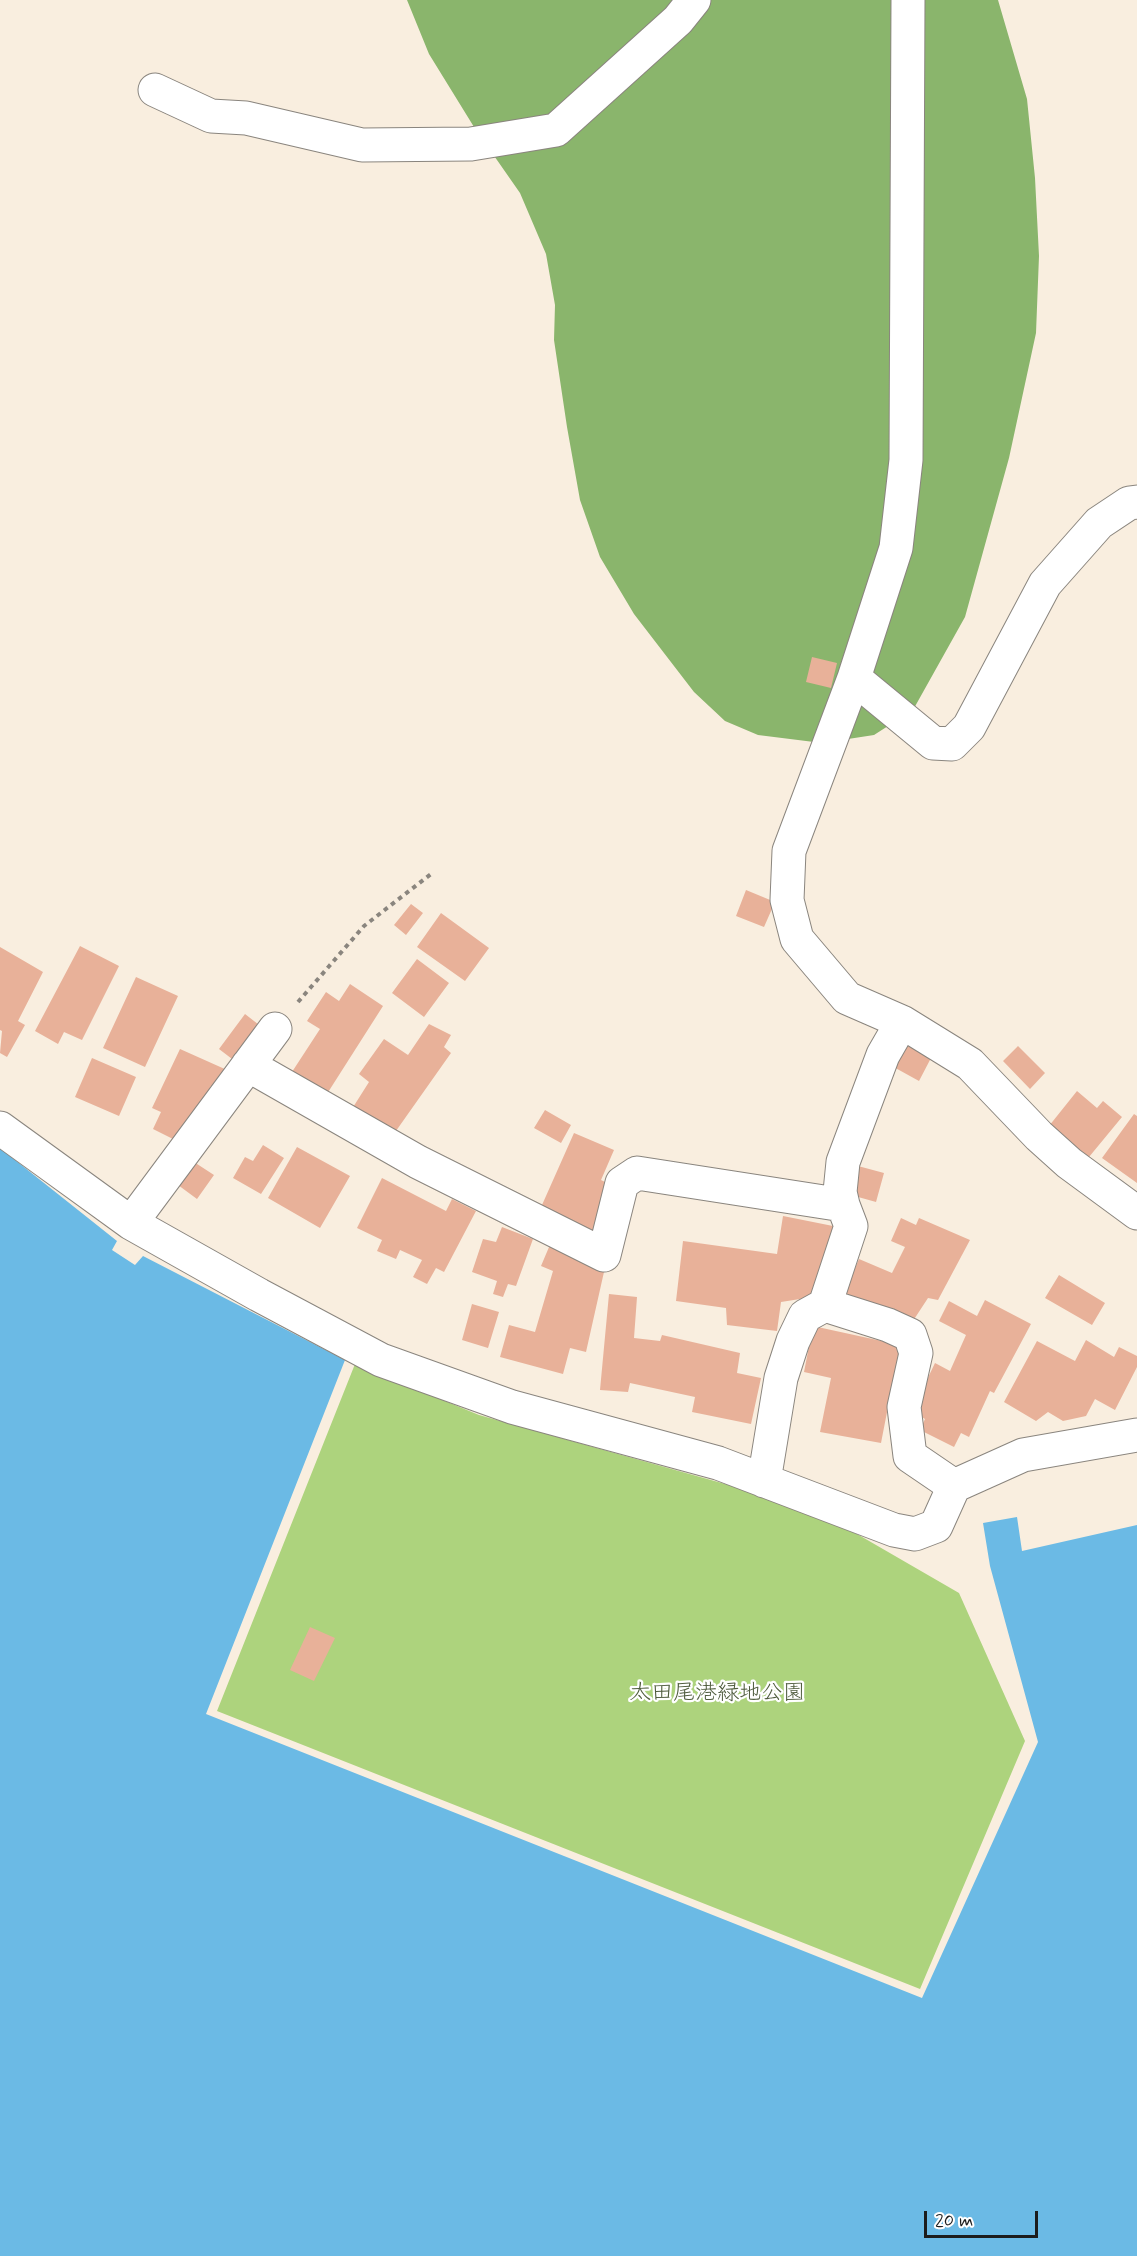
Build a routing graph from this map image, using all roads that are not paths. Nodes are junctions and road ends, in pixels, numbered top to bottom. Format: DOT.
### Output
graph roads {
  1 [pos="694,0"];
  2 [pos="908,0"];
  3 [pos="154,90"];
  4 [pos="1137,502"];
  5 [pos="854,678"];
  6 [pos="902,1022"];
  7 [pos="275,1029"];
  8 [pos="248,1065"];
  9 [pos="0,1128"];
  10 [pos="843,1205"];
  11 [pos="1137,1213"];
  12 [pos="131,1223"];
  13 [pos="825,1305"];
  14 [pos="1137,1435"];
  15 [pos="764,1481"];
  16 [pos="954,1486"];
  1 -- 3 [label="street"];
  2 -- 5 [label="street"];
  4 -- 5 [label="street"];
  5 -- 6 [label="street"];
  6 -- 10 [label="street"];
  6 -- 11 [label="street"];
  7 -- 8 [label="street"];
  8 -- 10 [label="street"];
  8 -- 12 [label="street"];
  9 -- 12 [label="street"];
  10 -- 13 [label="street"];
  12 -- 15 [label="street"];
  13 -- 15 [label="street"];
  13 -- 16 [label="street"];
  14 -- 16 [label="street"];
  15 -- 16 [label="street"];
}
